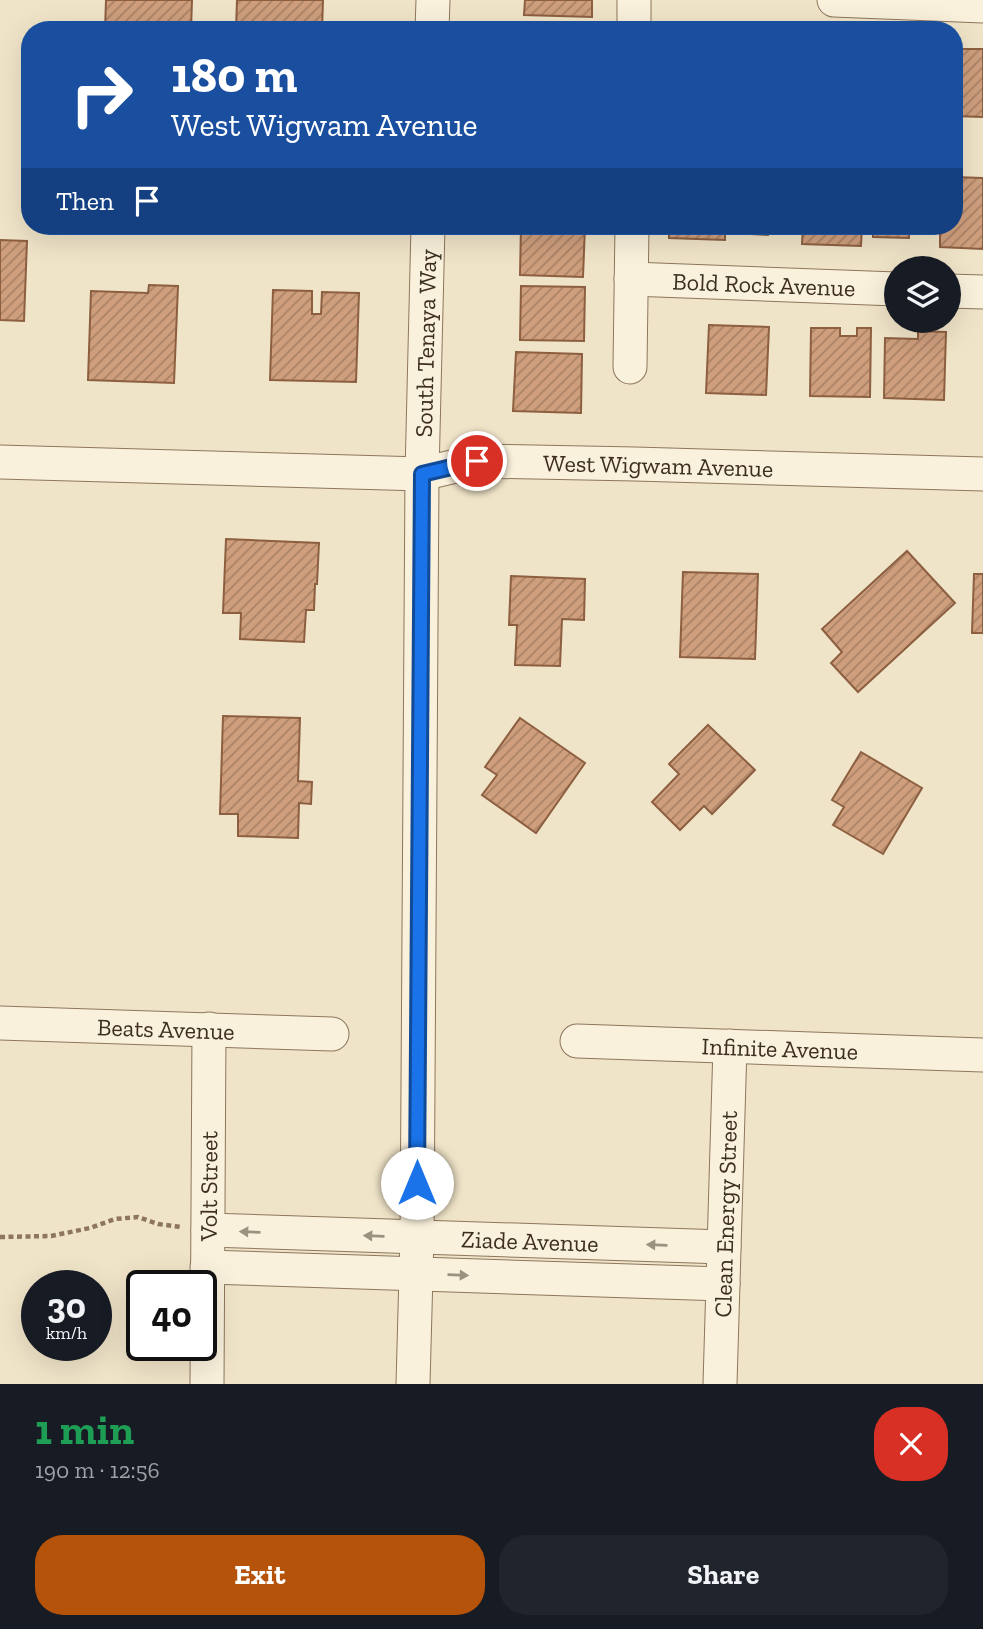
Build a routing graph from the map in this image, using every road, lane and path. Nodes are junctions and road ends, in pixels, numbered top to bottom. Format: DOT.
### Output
graph roads {
  1 [pos="433,0"];
  2 [pos="634,0"];
  3 [pos="834,0"];
  4 [pos="983,6"];
  5 [pos="432,21"];
  6 [pos="634,21"];
  7 [pos="428,235"];
  8 [pos="632,235"];
  9 [pos="631,279"];
  10 [pos="884,289"];
  11 [pos="961,291"];
  12 [pos="983,292"];
  13 [pos="630,368"];
  14 [pos="0,462"];
  15 [pos="422,474"];
  16 [pos="983,474"];
  17 [pos="0,1023"];
  18 [pos="209,1030"];
  19 [pos="332,1034"];
  20 [pos="578,1041"];
  21 [pos="730,1046"];
  22 [pos="983,1055"];
  23 [pos="195,1229"];
  24 [pos="293,1233"];
  25 [pos="0,1237"];
  26 [pos="417,1237"];
  27 [pos="589,1243"];
  28 [pos="724,1248"];
  29 [pos="207,1267"];
  30 [pos="292,1270"];
  31 [pos="415,1274"];
  32 [pos="588,1280"];
  33 [pos="723,1284"];
  34 [pos="207,1384"];
  35 [pos="413,1384"];
  36 [pos="720,1384"];
  1 -- 5 [label="street"];
  2 -- 6 [label="street"];
  3 -- 4 [label="street"];
  7 -- 15 [label="street, South Tenaya Way"];
  8 -- 9 [label="street"];
  9 -- 10 [label="street, Bold Rock Avenue"];
  9 -- 13 [label="street"];
  11 -- 12 [label="street"];
  14 -- 15 [label="street, West Wigwam Avenue"];
  15 -- 16 [label="street, West Wigwam Avenue"];
  15 -- 26 [label="street, South Tenaya Way"];
  17 -- 18 [label="street, Beats Avenue"];
  18 -- 19 [label="street, Beats Avenue"];
  18 -- 23 [label="street, Volt Street"];
  20 -- 21 [label="street, Infinite Avenue"];
  21 -- 22 [label="street, Infinite Avenue"];
  21 -- 28 [label="street, Clean Energy Street"];
  24 -- 23 [label="street, Ziade Avenue, one-way"];
  23 -- 25 [label="path"];
  23 -- 29 [label="street, Volt Street"];
  26 -- 24 [label="street, Ziade Avenue, one-way"];
  24 -- 30 [label="street"];
  26 -- 27 [label="street, Ziade Avenue"];
  26 -- 31 [label="street, South Tenaya Way"];
  28 -- 27 [label="street, Ziade Avenue, one-way"];
  27 -- 32 [label="street"];
  28 -- 33 [label="street, Clean Energy Street"];
  29 -- 30 [label="street, Ziade Avenue"];
  29 -- 34 [label="street, Volt Street"];
  30 -- 31 [label="street, Ziade Avenue"];
  31 -- 32 [label="street, Ziade Avenue, one-way"];
  31 -- 35 [label="street, South Tenaya Way"];
  32 -- 33 [label="street, Ziade Avenue"];
  33 -- 36 [label="street, Clean Energy Street"];
}
